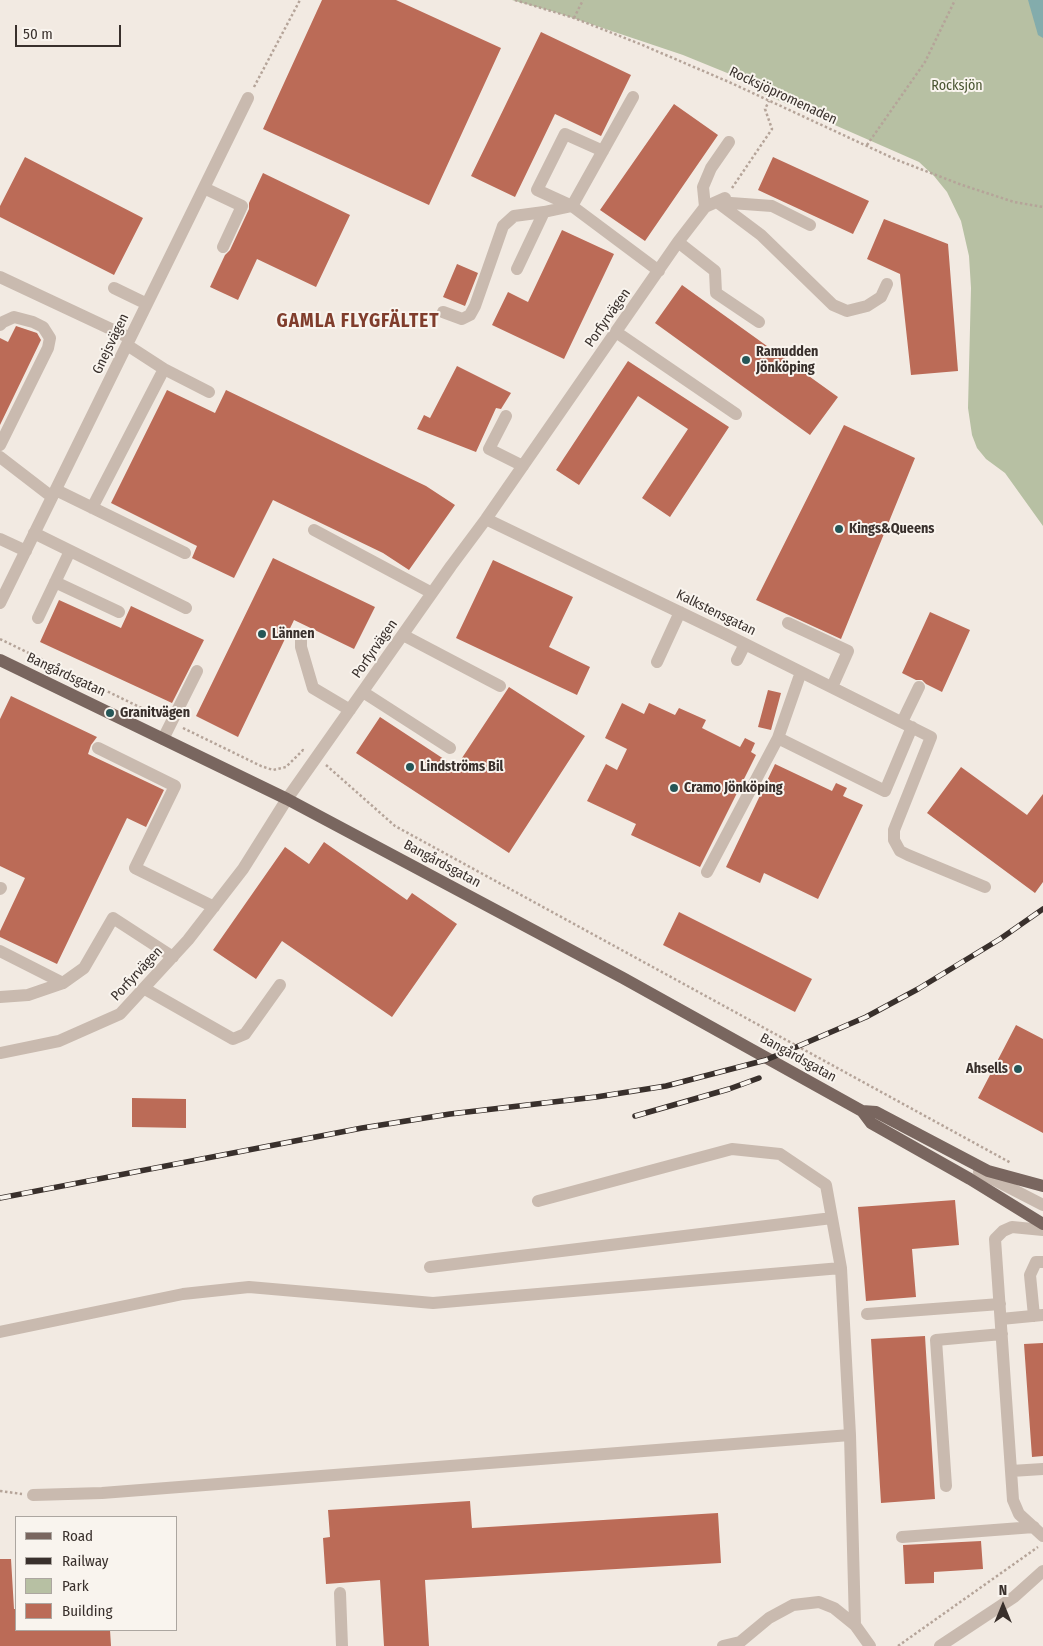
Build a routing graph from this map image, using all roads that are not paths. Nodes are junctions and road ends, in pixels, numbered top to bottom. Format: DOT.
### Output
graph roads {
  1 [pos="632,97"];
  2 [pos="248,98"];
  3 [pos="729,142"];
  4 [pos="602,151"];
  5 [pos="204,188"];
  6 [pos="721,200"];
  7 [pos="572,206"];
  8 [pos="706,208"];
  9 [pos="544,212"];
  10 [pos="810,225"];
  11 [pos="678,242"];
  12 [pos="223,247"];
  13 [pos="517,269"];
  14 [pos="659,271"];
  15 [pos="0,277"];
  16 [pos="887,284"];
  17 [pos="114,288"];
  18 [pos="147,304"];
  19 [pos="443,312"];
  20 [pos="759,322"];
  21 [pos="0,325"];
  22 [pos="616,332"];
  23 [pos="129,342"];
  24 [pos="164,369"];
  25 [pos="209,392"];
  26 [pos="736,414"];
  27 [pos="506,416"];
  28 [pos="0,445"];
  29 [pos="0,457"];
  30 [pos="523,466"];
  31 [pos="54,493"];
  32 [pos="92,508"];
  33 [pos="486,519"];
  34 [pos="314,530"];
  35 [pos="34,533"];
  36 [pos="0,539"];
  37 [pos="26,551"];
  38 [pos="70,551"];
  39 [pos="185,553"];
  40 [pos="55,582"];
  41 [pos="432,593"];
  42 [pos="0,603"];
  43 [pos="186,608"];
  44 [pos="118,612"];
  45 [pos="680,612"];
  46 [pos="38,618"];
  47 [pos="788,623"];
  48 [pos="404,635"];
  49 [pos="301,637"];
  50 [pos="745,644"];
  51 [pos="0,660"];
  52 [pos="737,660"];
  53 [pos="657,662"];
  54 [pos="197,671"];
  55 [pos="801,672"];
  56 [pos="500,686"];
  57 [pos="832,687"];
  58 [pos="919,687"];
  59 [pos="363,692"];
  60 [pos="350,710"];
  61 [pos="907,725"];
  62 [pos="778,738"];
  63 [pos="163,739"];
  64 [pos="98,748"];
  65 [pos="450,748"];
  66 [pos="287,799"];
  67 [pos="708,872"];
  68 [pos="985,887"];
  69 [pos="214,907"];
  70 [pos="0,952"];
  71 [pos="173,957"];
  72 [pos="63,983"];
  73 [pos="280,985"];
  74 [pos="145,989"];
  75 [pos="0,997"];
  76 [pos="0,1053"];
  77 [pos="862,1111"];
  78 [pos="1043,1186"];
  79 [pos="538,1201"];
  80 [pos="1043,1205"];
  81 [pos="832,1218"];
  82 [pos="1043,1224"];
  83 [pos="1043,1230"];
  84 [pos="1043,1262"];
  85 [pos="430,1266"];
  86 [pos="841,1268"];
  87 [pos="1000,1304"];
  88 [pos="867,1314"];
  89 [pos="1038,1315"];
  90 [pos="1001,1319"];
  91 [pos="0,1332"];
  92 [pos="1002,1334"];
  93 [pos="850,1435"];
  94 [pos="1043,1469"];
  95 [pos="1011,1471"];
  96 [pos="946,1486"];
  97 [pos="33,1495"];
  98 [pos="1039,1531"];
  99 [pos="902,1536"];
  100 [pos="1043,1571"];
  101 [pos="340,1593"];
  102 [pos="855,1625"];
  103 [pos="342,1646"];
  104 [pos="723,1646"];
  105 [pos="870,1646"];
  106 [pos="940,1646"];
  1 -- 4 [label="street"];
  2 -- 5 [label="street, Gnejsvägen"];
  3 -- 8 [label="street"];
  4 -- 7 [label="street"];
  4 -- 7 [label="street"];
  5 -- 12 [label="street"];
  5 -- 18 [label="street, Gnejsvägen"];
  6 -- 8 [label="street, Porfyrvägen"];
  6 -- 10 [label="street"];
  6 -- 16 [label="street"];
  7 -- 9 [label="street"];
  7 -- 14 [label="street"];
  8 -- 11 [label="street, Porfyrvägen"];
  9 -- 13 [label="street"];
  9 -- 19 [label="street"];
  11 -- 14 [label="street, Porfyrvägen"];
  11 -- 20 [label="street"];
  14 -- 22 [label="street, Porfyrvägen"];
  15 -- 23 [label="street"];
  17 -- 18 [label="street"];
  18 -- 23 [label="street, Gnejsvägen"];
  21 -- 28 [label="street"];
  22 -- 26 [label="street"];
  22 -- 30 [label="street, Porfyrvägen"];
  23 -- 24 [label="street"];
  23 -- 31 [label="street, Gnejsvägen"];
  24 -- 25 [label="street"];
  24 -- 32 [label="street"];
  27 -- 30 [label="street"];
  29 -- 31 [label="street"];
  30 -- 33 [label="street, Porfyrvägen"];
  31 -- 32 [label="street"];
  31 -- 35 [label="street, Gnejsvägen"];
  32 -- 39 [label="street"];
  33 -- 41 [label="street, Porfyrvägen"];
  33 -- 45 [label="street, Kalkstensgatan"];
  34 -- 41 [label="street"];
  35 -- 37 [label="street, Gnejsvägen"];
  35 -- 38 [label="street"];
  36 -- 37 [label="street"];
  37 -- 42 [label="street, Gnejsvägen"];
  38 -- 40 [label="street"];
  38 -- 43 [label="street"];
  40 -- 44 [label="street"];
  40 -- 46 [label="street"];
  41 -- 48 [label="street, Porfyrvägen"];
  45 -- 50 [label="street, Kalkstensgatan"];
  45 -- 53 [label="street"];
  47 -- 57 [label="street"];
  48 -- 56 [label="street"];
  48 -- 59 [label="street, Porfyrvägen"];
  49 -- 60 [label="street"];
  50 -- 52 [label="street"];
  50 -- 55 [label="street, Kalkstensgatan"];
  51 -- 63 [label="main road, Bangårdsgatan"];
  54 -- 63 [label="street"];
  55 -- 57 [label="street, Kalkstensgatan"];
  55 -- 62 [label="street"];
  57 -- 61 [label="street, Kalkstensgatan"];
  58 -- 61 [label="street"];
  59 -- 60 [label="street, Porfyrvägen"];
  59 -- 65 [label="street"];
  60 -- 66 [label="street, Porfyrvägen"];
  61 -- 62 [label="street"];
  61 -- 68 [label="street, Kalkstensgatan"];
  62 -- 67 [label="street"];
  63 -- 66 [label="main road, Bangårdsgatan"];
  64 -- 69 [label="street"];
  66 -- 69 [label="street, Porfyrvägen"];
  66 -- 77 [label="main road, Bangårdsgatan"];
  69 -- 71 [label="street, Porfyrvägen"];
  70 -- 72 [label="street"];
  71 -- 72 [label="street"];
  71 -- 74 [label="street, Porfyrvägen"];
  72 -- 75 [label="street"];
  73 -- 74 [label="street"];
  74 -- 76 [label="street, Porfyrvägen"];
  77 -- 78 [label="main road, Bangårdsgatan"];
  77 -- 80 [label="street, Bangårdsgatan"];
  77 -- 82 [label="main road, Bangårdsgatan"];
  79 -- 81 [label="street"];
  81 -- 85 [label="street"];
  81 -- 86 [label="street"];
  83 -- 87 [label="street"];
  84 -- 89 [label="street"];
  86 -- 91 [label="street"];
  86 -- 93 [label="street"];
  87 -- 88 [label="street"];
  87 -- 90 [label="street"];
  89 -- 90 [label="street"];
  90 -- 92 [label="street"];
  92 -- 95 [label="street"];
  92 -- 96 [label="street"];
  93 -- 97 [label="street"];
  93 -- 102 [label="street"];
  94 -- 95 [label="street"];
  95 -- 98 [label="street"];
  98 -- 99 [label="street"];
  100 -- 106 [label="street"];
  101 -- 103 [label="street"];
  102 -- 104 [label="street"];
  102 -- 105 [label="street"];
}
